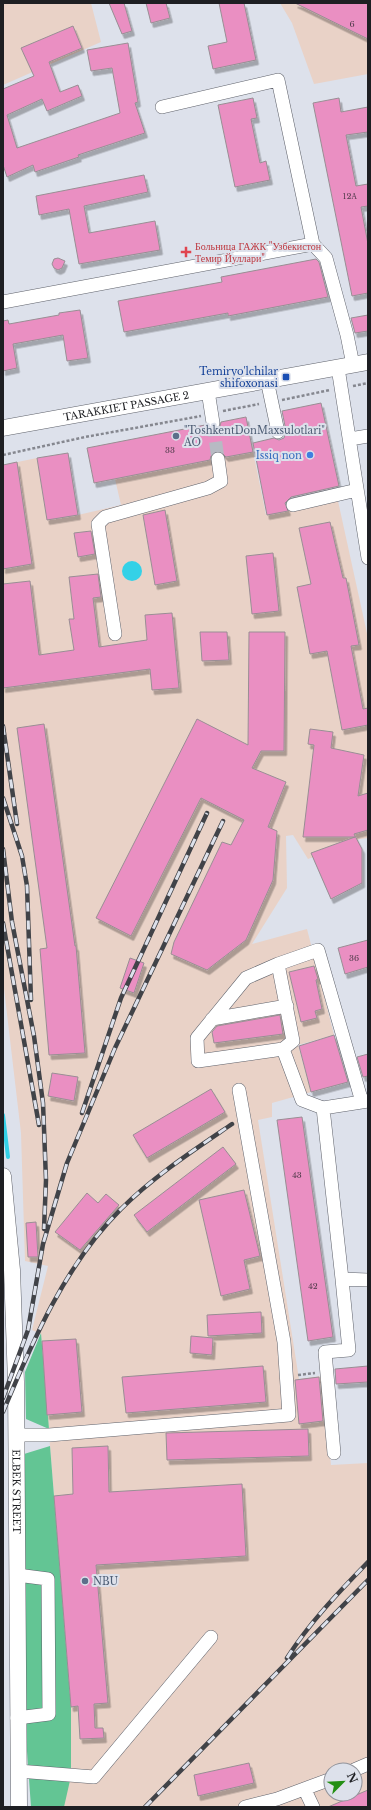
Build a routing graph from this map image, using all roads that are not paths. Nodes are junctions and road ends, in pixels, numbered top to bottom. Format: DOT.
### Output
graph roads {
  1 [pos="162,107"];
  2 [pos="313,244"];
  3 [pos="3,302"];
  4 [pos="353,365"];
  5 [pos="267,380"];
  6 [pos="208,391"];
  7 [pos="213,424"];
  8 [pos="3,428"];
  9 [pos="278,432"];
  10 [pos="368,436"];
  11 [pos="350,439"];
  12 [pos="218,459"];
  13 [pos="357,490"];
  14 [pos="293,505"];
  15 [pos="368,558"];
  16 [pos="115,634"];
  17 [pos="278,964"];
  18 [pos="287,1006"];
  19 [pos="212,1019"];
  20 [pos="283,1048"];
  21 [pos="239,1090"];
  22 [pos="365,1101"];
  23 [pos="323,1108"];
  24 [pos="3,1176"];
  25 [pos="342,1280"];
  26 [pos="368,1280"];
  27 [pos="16,1436"];
  28 [pos="334,1454"];
  29 [pos="17,1576"];
  30 [pos="211,1637"];
  31 [pos="17,1718"];
  32 [pos="18,1772"];
  33 [pos="323,1782"];
  34 [pos="305,1790"];
  35 [pos="279,1803"];
  36 [pos="21,1807"];
  37 [pos="245,1807"];
  38 [pos="313,1807"];
  1 -- 2 [label="street"];
  2 -- 3 [label="street"];
  2 -- 4 [label="street"];
  4 -- 5 [label="main road, TARAKKIET PASSAGE 2"];
  4 -- 11 [label="street"];
  5 -- 6 [label="main road, TARAKKIET PASSAGE 2"];
  5 -- 9 [label="street"];
  6 -- 7 [label="street"];
  6 -- 8 [label="main road, TARAKKIET PASSAGE 2"];
  10 -- 11 [label="street"];
  11 -- 13 [label="street"];
  12 -- 16 [label="street"];
  13 -- 14 [label="street"];
  13 -- 15 [label="street"];
  17 -- 18 [label="street"];
  17 -- 19 [label="street"];
  17 -- 22 [label="street"];
  18 -- 19 [label="street"];
  18 -- 20 [label="street"];
  19 -- 20 [label="street"];
  20 -- 23 [label="street"];
  21 -- 27 [label="street"];
  22 -- 23 [label="street"];
  23 -- 25 [label="street"];
  24 -- 27 [label="main road, ELBEK STREET"];
  25 -- 26 [label="street"];
  25 -- 28 [label="street"];
  27 -- 29 [label="main road, ELBEK STREET"];
  29 -- 31 [label="main road, ELBEK STREET"];
  29 -- 31 [label="street"];
  30 -- 32 [label="street"];
  31 -- 32 [label="main road, ELBEK STREET"];
  32 -- 36 [label="main road, ELBEK STREET"];
  33 -- 34 [label="street"];
  34 -- 35 [label="street"];
  34 -- 38 [label="street"];
  35 -- 37 [label="street"];
}
